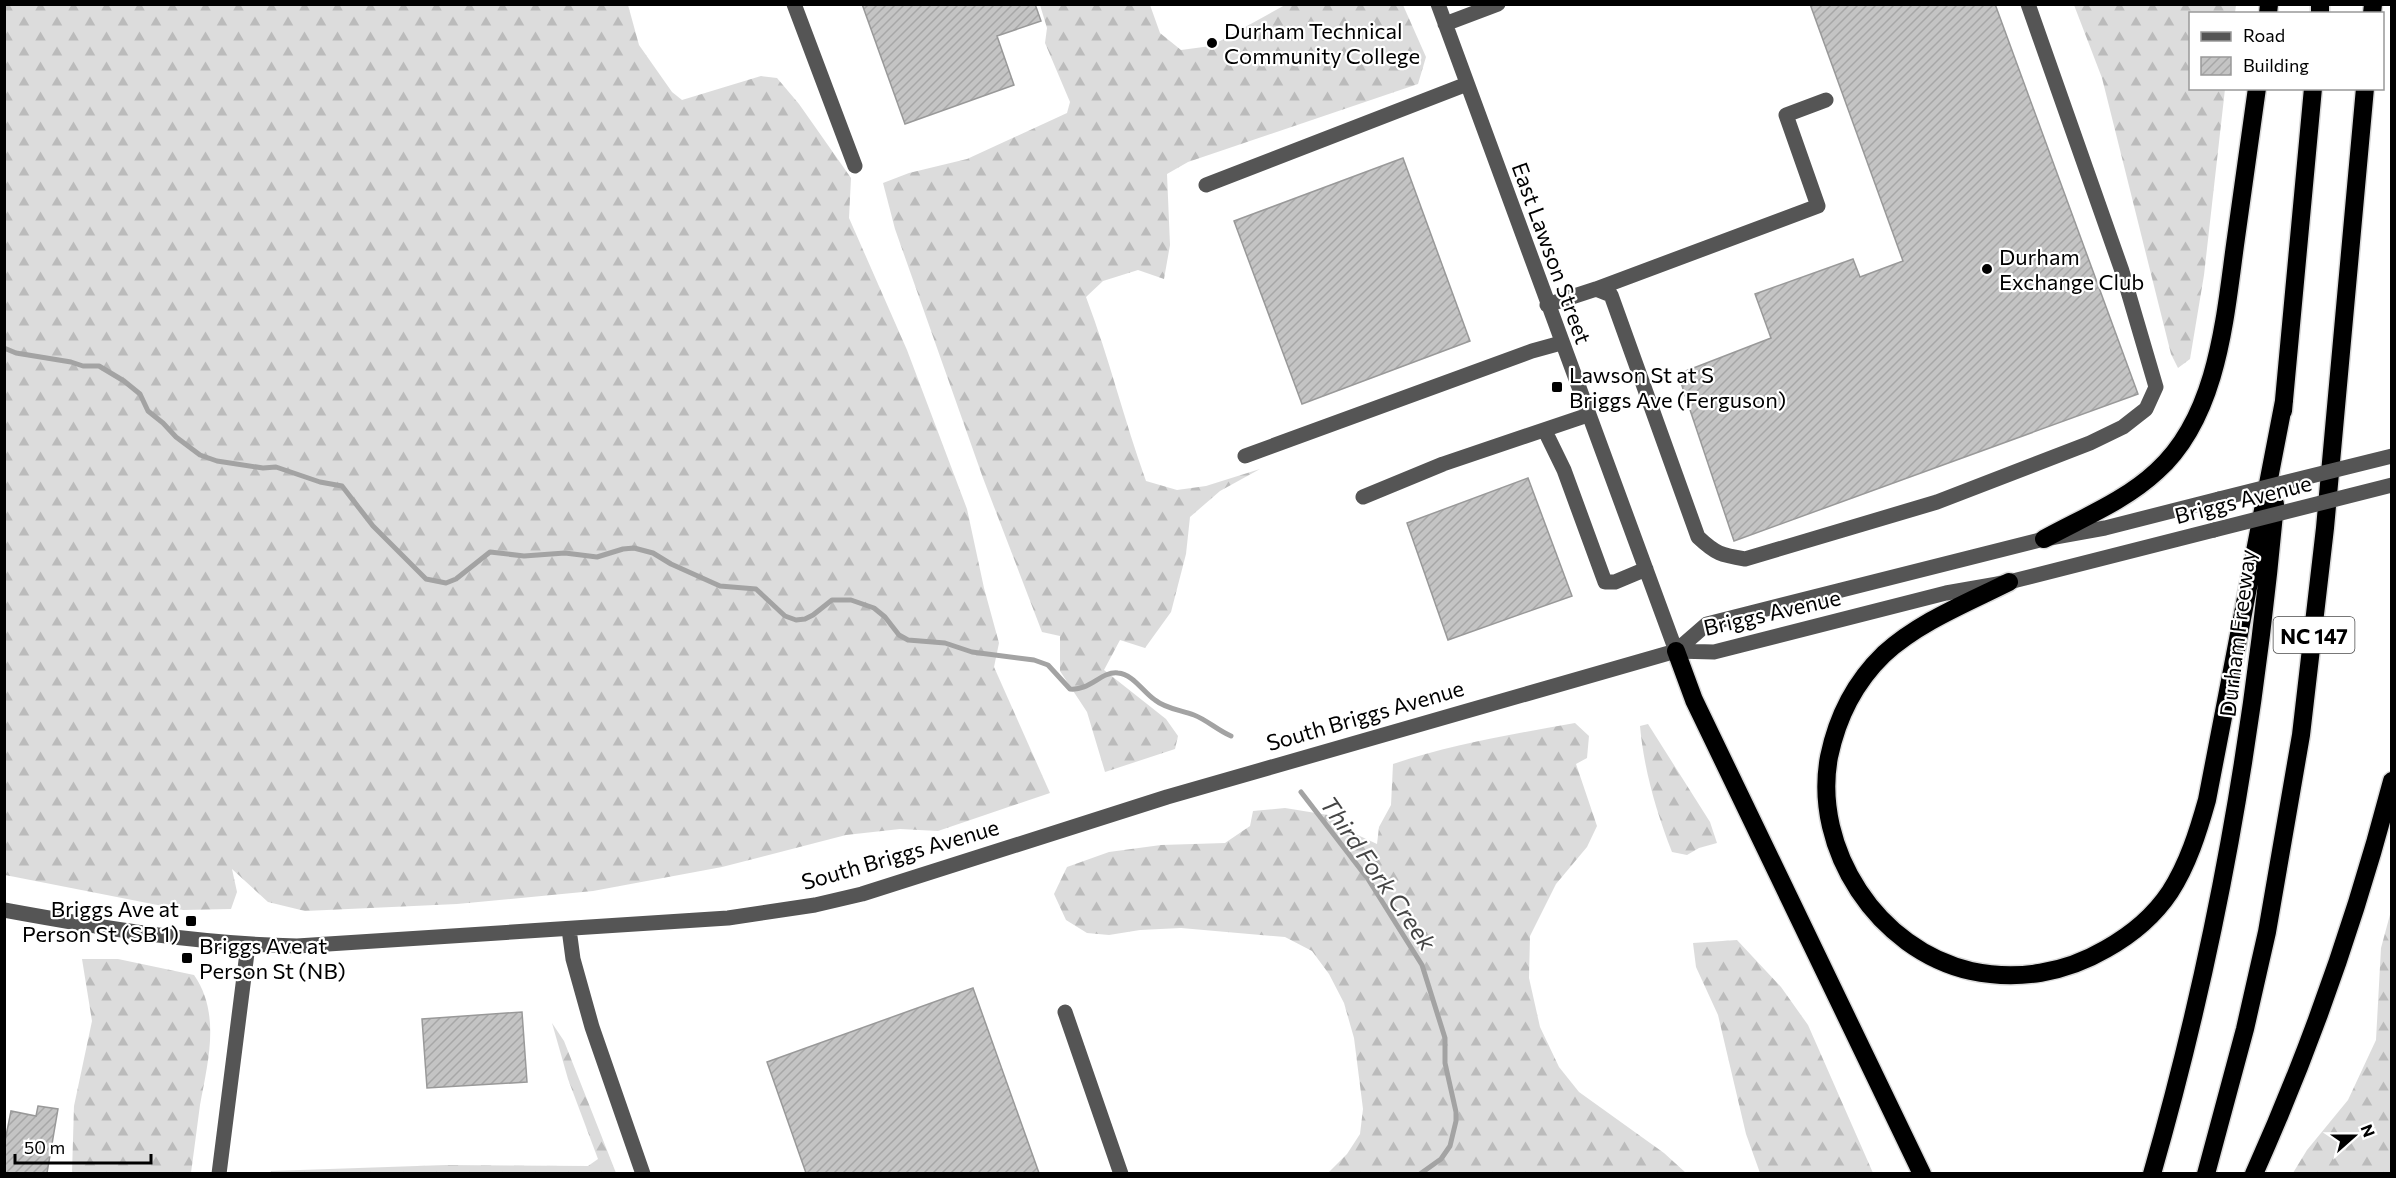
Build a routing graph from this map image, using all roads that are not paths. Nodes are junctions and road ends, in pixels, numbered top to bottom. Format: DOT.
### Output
graph roads {
  1 [pos="794,4"];
  2 [pos="1438,4"];
  3 [pos="1498,4"];
  4 [pos="2028,4"];
  5 [pos="1445,24"];
  6 [pos="1467,84"];
  7 [pos="2257,90"];
  8 [pos="2313,90"];
  9 [pos="2365,90"];
  10 [pos="1826,100"];
  11 [pos="855,166"];
  12 [pos="1206,184"];
  13 [pos="1596,289"];
  14 [pos="1547,305"];
  15 [pos="1561,343"];
  16 [pos="2284,401"];
  17 [pos="1588,415"];
  18 [pos="1545,431"];
  19 [pos="1245,456"];
  20 [pos="2391,456"];
  21 [pos="2391,485"];
  22 [pos="1363,497"];
  23 [pos="2044,539"];
  24 [pos="1646,569"];
  25 [pos="2009,582"];
  26 [pos="1676,651"];
  27 [pos="2391,781"];
  28 [pos="4,910"];
  29 [pos="569,929"];
  30 [pos="248,945"];
  31 [pos="1065,1012"];
  32 [pos="219,1173"];
  33 [pos="643,1173"];
  34 [pos="1121,1173"];
  35 [pos="1922,1173"];
  36 [pos="2152,1173"];
  37 [pos="2206,1173"];
  38 [pos="2254,1173"];
  1 -- 11 [label="street"];
  2 -- 5 [label="street, East Lawson Street"];
  3 -- 5 [label="street"];
  4 -- 13 [label="street"];
  5 -- 6 [label="street, East Lawson Street"];
  6 -- 12 [label="street"];
  6 -- 14 [label="street, East Lawson Street"];
  7 -- 23 [label="highway"];
  8 -- 16 [label="highway, Durham Freeway / NC 147"];
  9 -- 37 [label="highway, NC 147"];
  10 -- 13 [label="street"];
  13 -- 14 [label="street"];
  14 -- 15 [label="street, East Lawson Street"];
  15 -- 17 [label="street, East Lawson Street"];
  15 -- 19 [label="street"];
  16 -- 25 [label="highway"];
  16 -- 36 [label="highway, Durham Freeway / NC 147"];
  17 -- 18 [label="street"];
  17 -- 24 [label="street, East Lawson Street"];
  18 -- 22 [label="street"];
  18 -- 24 [label="street"];
  20 -- 23 [label="street, Briggs Avenue, bridge"];
  21 -- 25 [label="street, Briggs Avenue, bridge"];
  23 -- 26 [label="street, Briggs Avenue"];
  24 -- 26 [label="street, East Lawson Street"];
  25 -- 26 [label="street, Briggs Avenue"];
  26 -- 29 [label="street, South Briggs Avenue"];
  26 -- 35 [label="highway"];
  27 -- 38 [label="highway"];
  28 -- 30 [label="street, South Briggs Avenue"];
  29 -- 30 [label="street, South Briggs Avenue"];
  29 -- 33 [label="street"];
  30 -- 32 [label="street"];
  31 -- 34 [label="street"];
}
